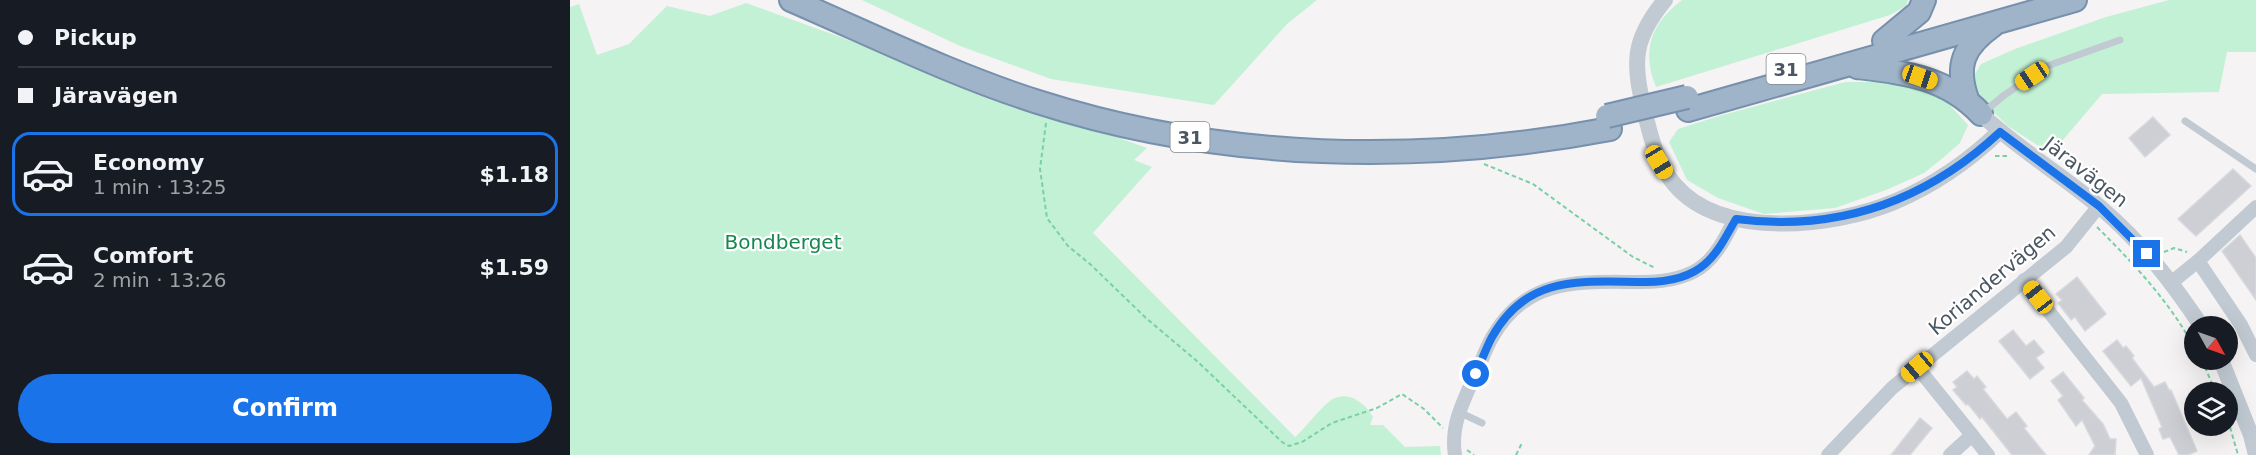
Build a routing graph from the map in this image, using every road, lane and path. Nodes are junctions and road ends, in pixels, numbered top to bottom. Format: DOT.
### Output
graph roads {
  1 [pos="791,0"];
  2 [pos="823,0"];
  3 [pos="1665,0"];
  4 [pos="1924,0"];
  5 [pos="2029,0"];
  6 [pos="2075,0"];
  7 [pos="1996,23"];
  8 [pos="2120,40"];
  9 [pos="1884,41"];
  10 [pos="1846,65"];
  11 [pos="1687,104"];
  12 [pos="1974,106"];
  13 [pos="2186,121"];
  14 [pos="1047,122"];
  15 [pos="1609,123"];
  16 [pos="2000,132"];
  17 [pos="1991,158"];
  18 [pos="2012,158"];
  19 [pos="2256,169"];
  20 [pos="2256,207"];
  21 [pos="2094,212"];
  22 [pos="1736,219"];
  23 [pos="2198,261"];
  24 [pos="2024,280"];
  25 [pos="2172,282"];
  26 [pos="2195,316"];
  27 [pos="2184,331"];
  28 [pos="2256,356"];
  29 [pos="1917,367"];
  30 [pos="2225,370"];
  31 [pos="1459,412"];
  32 [pos="1482,423"];
  33 [pos="1972,435"];
  34 [pos="2233,436"];
  35 [pos="1452,440"];
  36 [pos="1522,443"];
  37 [pos="1455,455"];
  38 [pos="1516,455"];
  39 [pos="1828,455"];
  40 [pos="1950,455"];
  41 [pos="1988,455"];
  42 [pos="2147,455"];
  43 [pos="2238,455"];
  44 [pos="2256,455"];
  1 -- 15 [label="highway, 31"];
  2 -- 15 [label="highway, 31"];
  3 -- 22 [label="street"];
  4 -- 9 [label="highway"];
  5 -- 9 [label="highway, 31"];
  6 -- 7 [label="highway, 31"];
  7 -- 10 [label="highway, 31"];
  7 -- 12 [label="highway"];
  8 -- 12 [label="lane"];
  9 -- 11 [label="highway, 31"];
  10 -- 11 [label="highway, 31"];
  10 -- 12 [label="highway"];
  11 -- 15 [label="highway, 31, bridge"];
  12 -- 16 [label="street, Järavägen"];
  13 -- 19 [label="lane"];
  14 -- 35 [label="path"];
  16 -- 21 [label="street, Järavägen"];
  16 -- 22 [label="street"];
  17 -- 18 [label="path"];
  20 -- 23 [label="street"];
  21 -- 24 [label="street, Koriandervägen"];
  21 -- 25 [label="street, Järavägen"];
  21 -- 27 [label="path"];
  22 -- 31 [label="street"];
  23 -- 25 [label="street"];
  23 -- 28 [label="street"];
  24 -- 29 [label="street, Koriandervägen"];
  24 -- 42 [label="street"];
  25 -- 26 [label="street, Järavägen"];
  29 -- 33 [label="street"];
  29 -- 39 [label="street, Koriandervägen"];
  30 -- 44 [label="street"];
  31 -- 32 [label="lane"];
  31 -- 35 [label="street"];
  33 -- 40 [label="street"];
  33 -- 41 [label="street"];
  34 -- 43 [label="path"];
  35 -- 37 [label="street"];
  36 -- 38 [label="path"];
}
